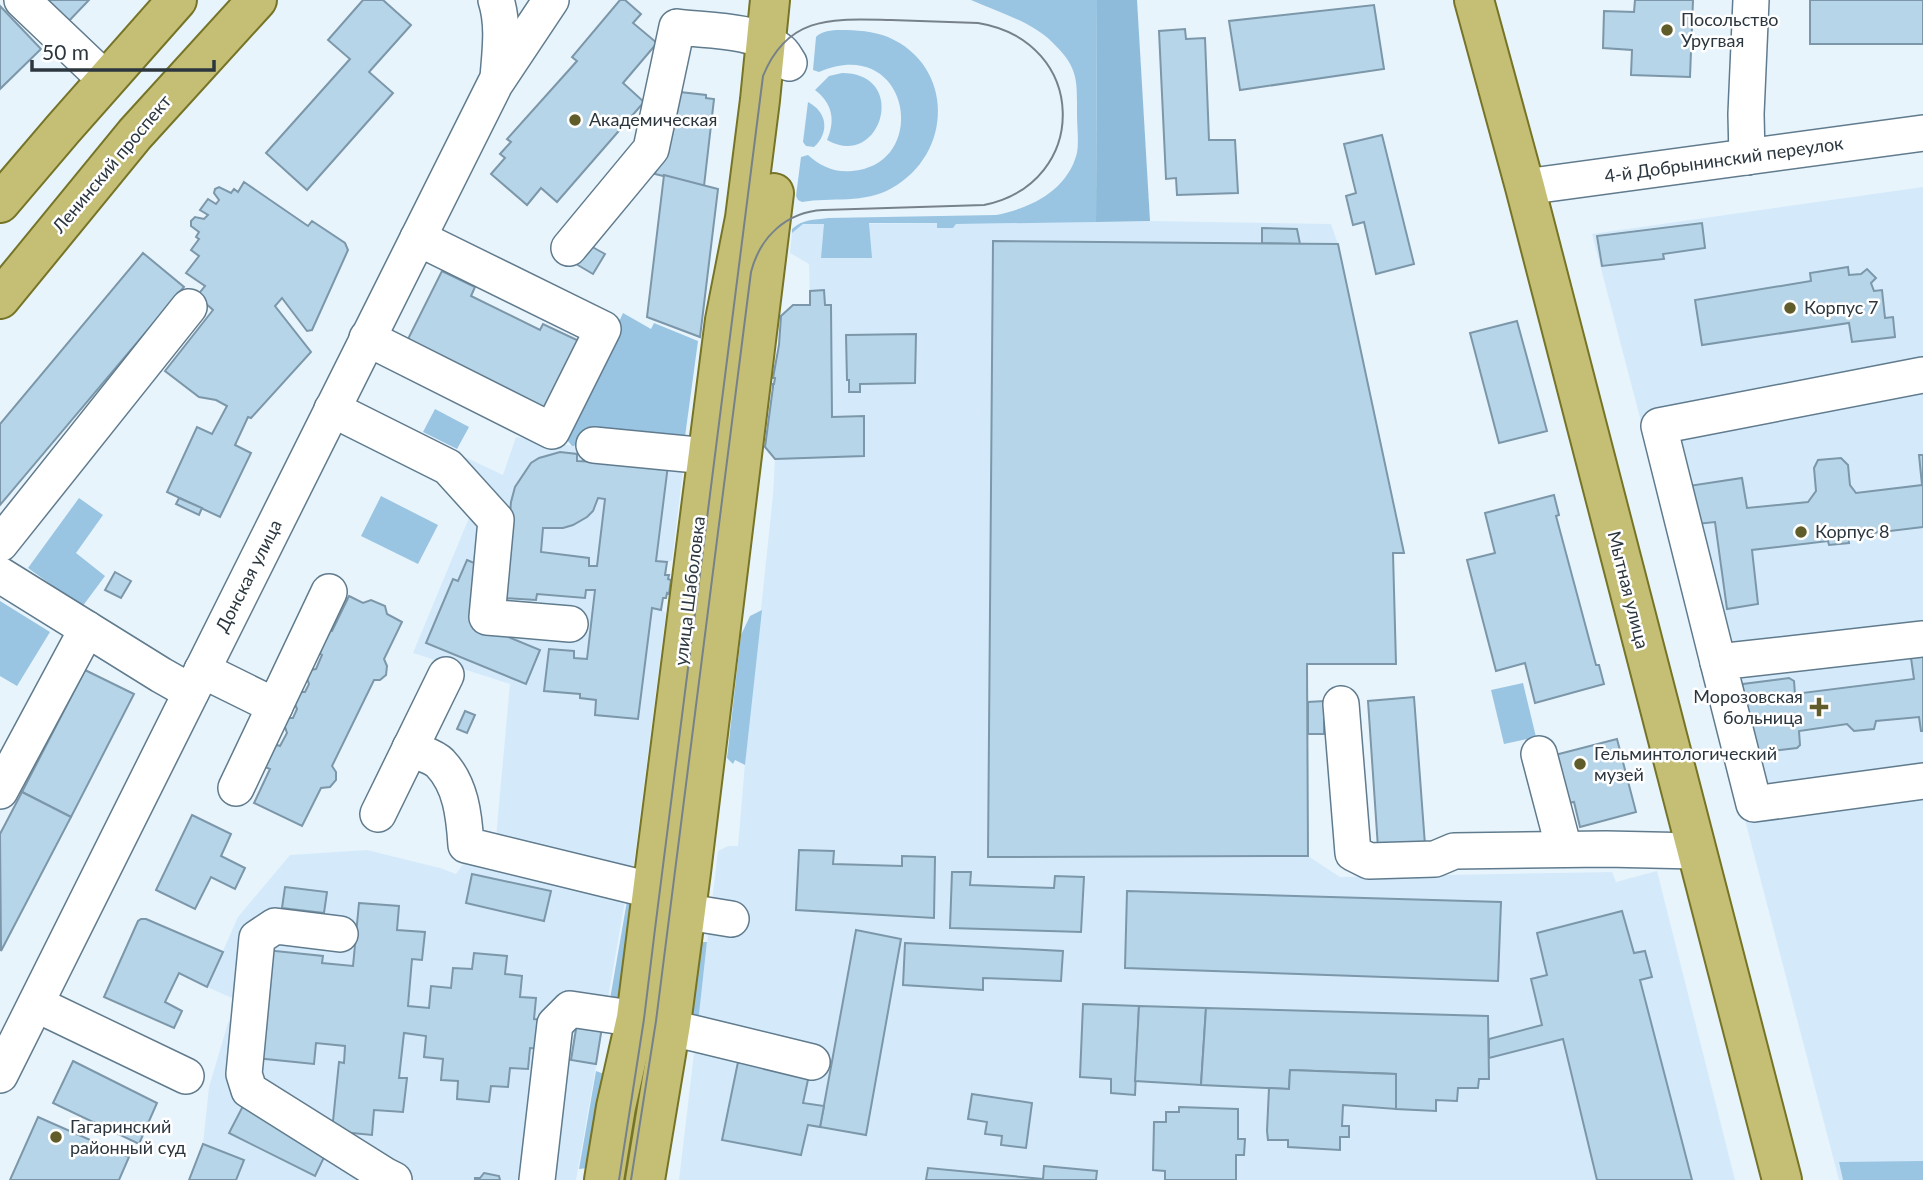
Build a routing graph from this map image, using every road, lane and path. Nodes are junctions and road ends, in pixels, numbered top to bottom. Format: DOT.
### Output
graph roads {
  1 [pos="22,0"];
  2 [pos="177,0"];
  3 [pos="257,0"];
  4 [pos="496,0"];
  5 [pos="551,0"];
  6 [pos="770,0"];
  7 [pos="794,0"];
  8 [pos="1474,0"];
  9 [pos="1751,0"];
  10 [pos="777,53"];
  11 [pos="498,78"];
  12 [pos="106,80"];
  13 [pos="1923,133"];
  14 [pos="1747,157"];
  15 [pos="1525,187"];
  16 [pos="0,203"];
  17 [pos="418,238"];
  18 [pos="569,248"];
  19 [pos="0,299"];
  20 [pos="189,307"];
  21 [pos="368,338"];
  22 [pos="1923,375"];
  23 [pos="332,409"];
  24 [pos="594,445"];
  25 [pos="707,456"];
  26 [pos="0,544"];
  27 [pos="0,575"];
  28 [pos="329,592"];
  29 [pos="570,624"];
  30 [pos="87,629"];
  31 [pos="1923,639"];
  32 [pos="1718,663"];
  33 [pos="446,675"];
  34 [pos="196,681"];
  35 [pos="1341,704"];
  36 [pos="275,706"];
  37 [pos="410,748"];
  38 [pos="1539,754"];
  39 [pos="1923,781"];
  40 [pos="236,788"];
  41 [pos="0,791"];
  42 [pos="378,814"];
  43 [pos="1564,849"];
  44 [pos="1696,850"];
  45 [pos="653,891"];
  46 [pos="686,908"];
  47 [pos="731,919"];
  48 [pos="340,934"];
  49 [pos="21,1011"];
  50 [pos="653,1021"];
  51 [pos="812,1062"];
  52 [pos="0,1075"];
  53 [pos="186,1076"];
  54 [pos="394,1180"];
  55 [pos="537,1180"];
  56 [pos="604,1180"];
  57 [pos="645,1180"];
  58 [pos="1782,1180"];
  1 -- 12 [label="street"];
  2 -- 12 [label="main road"];
  3 -- 19 [label="main road, Ленинский проспект"];
  4 -- 11 [label="street, Донская улица"];
  5 -- 11 [label="street, Донская улица"];
  6 -- 10 [label="main road, улица Шаболовка"];
  7 -- 10 [label="main road, улица Шаболовка"];
  8 -- 15 [label="main road, Мытная улица"];
  9 -- 14 [label="street"];
  10 -- 18 [label="street"];
  10 -- 25 [label="main road, улица Шаболовка"];
  10 -- 46 [label="main road, улица Шаболовка"];
  11 -- 17 [label="street, Донская улица"];
  12 -- 16 [label="main road"];
  13 -- 14 [label="street, 4-й Добрынинский переулок"];
  14 -- 15 [label="street, 4-й Добрынинский переулок"];
  15 -- 44 [label="main road, Мытная улица"];
  17 -- 21 [label="street, Донская улица"];
  17 -- 21 [label="street"];
  20 -- 26 [label="street"];
  21 -- 23 [label="street, Донская улица"];
  22 -- 32 [label="street"];
  23 -- 29 [label="street"];
  23 -- 34 [label="street, Донская улица"];
  24 -- 25 [label="street"];
  25 -- 45 [label="main road, улица Шаболовка"];
  27 -- 30 [label="street"];
  28 -- 36 [label="street"];
  30 -- 34 [label="street"];
  30 -- 41 [label="street"];
  31 -- 32 [label="street"];
  32 -- 39 [label="street"];
  33 -- 37 [label="street"];
  34 -- 36 [label="street"];
  34 -- 49 [label="street, Донская улица"];
  35 -- 43 [label="street"];
  36 -- 40 [label="street"];
  37 -- 42 [label="street"];
  37 -- 45 [label="street"];
  38 -- 43 [label="street"];
  43 -- 44 [label="street"];
  44 -- 58 [label="main road, Мытная улица"];
  45 -- 46 [label="street"];
  45 -- 50 [label="main road, улица Шаболовка"];
  46 -- 47 [label="street"];
  46 -- 50 [label="main road, улица Шаболовка"];
  48 -- 54 [label="street"];
  49 -- 52 [label="street, Донская улица"];
  49 -- 53 [label="street"];
  50 -- 51 [label="street"];
  50 -- 55 [label="street"];
  50 -- 56 [label="main road, улица Шаболовка"];
  50 -- 57 [label="main road, улица Шаболовка"];
}
